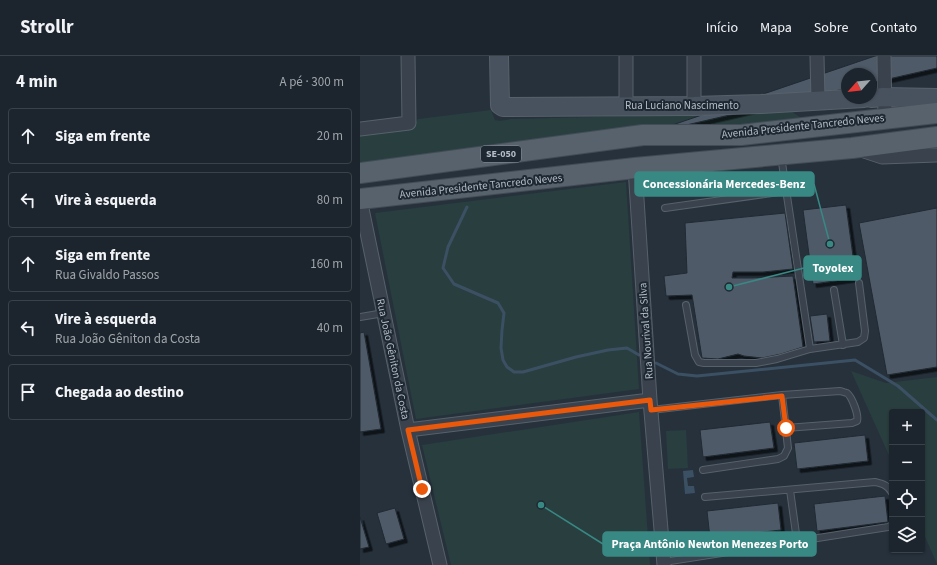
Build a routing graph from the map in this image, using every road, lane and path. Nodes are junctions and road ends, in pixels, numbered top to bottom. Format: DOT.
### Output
graph roads {
  1 [pos="408,56"];
  2 [pos="499,56"];
  3 [pos="626,56"];
  4 [pos="694,56"];
  5 [pos="817,56"];
  6 [pos="884,56"];
  7 [pos="878,97"];
  8 [pos="937,98"];
  9 [pos="841,100"];
  10 [pos="818,101"];
  11 [pos="626,106"];
  12 [pos="694,106"];
  13 [pos="937,112"];
  14 [pos="885,118"];
  15 [pos="360,129"];
  16 [pos="937,137"];
  17 [pos="852,148"];
  18 [pos="781,155"];
  19 [pos="937,155"];
  20 [pos="635,168"];
  21 [pos="360,173"];
  22 [pos="786,191"];
  23 [pos="362,196"];
  24 [pos="665,208"];
  25 [pos="859,283"];
  26 [pos="834,290"];
  27 [pos="686,305"];
  28 [pos="384,313"];
  29 [pos="360,317"];
  30 [pos="843,344"];
  31 [pos="810,349"];
  32 [pos="782,396"];
  33 [pos="651,405"];
  34 [pos="786,428"];
  35 [pos="408,430"];
  36 [pos="703,470"];
  37 [pos="889,488"];
  38 [pos="790,490"];
  39 [pos="706,497"];
  40 [pos="889,526"];
  41 [pos="797,541"];
  42 [pos="664,564"];
  43 [pos="440,565"];
  1 -- 15 [label="street"];
  2 -- 11 [label="street, Rua Luciano Nascimento"];
  3 -- 11 [label="street"];
  4 -- 12 [label="street"];
  5 -- 10 [label="street"];
  6 -- 7 [label="street"];
  7 -- 8 [label="street"];
  7 -- 14 [label="street"];
  9 -- 10 [label="street, Rua Luciano Nascimento"];
  10 -- 12 [label="street, Rua Luciano Nascimento"];
  11 -- 12 [label="street, Rua Luciano Nascimento"];
  13 -- 14 [label="main road, Avenida Presidente Tancredo Neves / SE-050"];
  14 -- 21 [label="main road, Avenida Presidente Tancredo Neves / SE-050"];
  16 -- 17 [label="main road, Avenida Presidente Tancredo Neves"];
  17 -- 18 [label="main road, Avenida Presidente Tancredo Neves"];
  17 -- 19 [label="street"];
  18 -- 20 [label="main road, Avenida Presidente Tancredo Neves"];
  18 -- 22 [label="lane"];
  20 -- 23 [label="main road, Avenida Presidente Tancredo Neves"];
  20 -- 33 [label="street, Rua Nourival da Silva"];
  22 -- 24 [label="lane"];
  22 -- 31 [label="lane"];
  23 -- 28 [label="street, Rua João Gêniton da Costa"];
  25 -- 30 [label="lane"];
  26 -- 30 [label="lane"];
  27 -- 31 [label="lane"];
  28 -- 29 [label="lane"];
  28 -- 35 [label="street, Rua João Gêniton da Costa"];
  30 -- 31 [label="lane"];
  32 -- 33 [label="lane"];
  32 -- 34 [label="lane"];
  32 -- 34 [label="lane"];
  33 -- 35 [label="street"];
  33 -- 42 [label="street, Rua Nourival da Silva"];
  34 -- 36 [label="lane"];
  35 -- 43 [label="street, Rua João Gêniton da Costa"];
  37 -- 38 [label="lane"];
  38 -- 39 [label="lane"];
  38 -- 41 [label="lane"];
  40 -- 41 [label="lane"];
  41 -- 42 [label="lane"];
}
